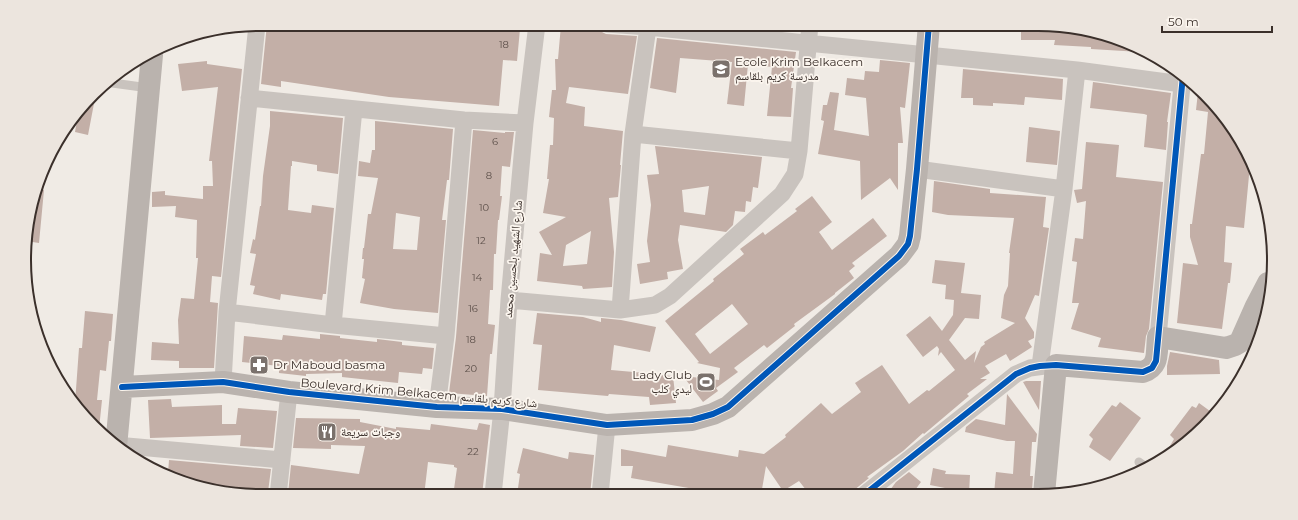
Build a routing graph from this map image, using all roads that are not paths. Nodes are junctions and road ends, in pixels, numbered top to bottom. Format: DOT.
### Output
graph roads {
  1 [pos="255,31"];
  2 [pos="536,31"];
  3 [pos="647,31"];
  4 [pos="686,31"];
  5 [pos="809,31"];
  6 [pos="927,31"];
  7 [pos="808,44"];
  8 [pos="925,55"];
  9 [pos="152,59"];
  10 [pos="1077,70"];
  11 [pos="1178,79"];
  12 [pos="115,83"];
  13 [pos="1183,83"];
  14 [pos="149,88"];
  15 [pos="249,98"];
  16 [pos="354,109"];
  17 [pos="464,120"];
  18 [pos="525,123"];
  19 [pos="632,134"];
  20 [pos="799,151"];
  21 [pos="917,169"];
  22 [pos="1064,189"];
  23 [pos="1264,295"];
  24 [pos="509,300"];
  25 [pos="620,310"];
  26 [pos="227,312"];
  27 [pos="333,325"];
  28 [pos="1254,329"];
  29 [pos="446,336"];
  30 [pos="1158,337"];
  31 [pos="1048,366"];
  32 [pos="222,382"];
  33 [pos="122,387"];
  34 [pos="289,392"];
  35 [pos="437,407"];
  36 [pos="502,409"];
  37 [pos="607,425"];
  38 [pos="117,438"];
  39 [pos="129,447"];
  40 [pos="282,460"];
  41 [pos="279,489"];
  42 [pos="493,489"];
  43 [pos="601,489"];
  44 [pos="871,489"];
  45 [pos="1044,489"];
  1 -- 15 [label="street"];
  2 -- 18 [label="street, شارع الشهيد بلحسين محمد"];
  3 -- 19 [label="street"];
  4 -- 7 [label="street"];
  5 -- 7 [label="street"];
  6 -- 8 [label="street, Boulevard Krim Belkacem شارع كريم بلقاسم"];
  7 -- 8 [label="street"];
  7 -- 20 [label="street"];
  8 -- 10 [label="street"];
  8 -- 21 [label="street, Boulevard Krim Belkacem شارع كريم بلقاسم"];
  9 -- 14 [label="street"];
  10 -- 11 [label="street"];
  10 -- 22 [label="street"];
  12 -- 14 [label="lane"];
  13 -- 30 [label="street"];
  14 -- 33 [label="street"];
  15 -- 16 [label="street"];
  15 -- 26 [label="street"];
  16 -- 17 [label="street"];
  16 -- 27 [label="street"];
  17 -- 18 [label="street"];
  17 -- 29 [label="street"];
  18 -- 24 [label="street, شارع الشهيد بلحسين محمد"];
  19 -- 20 [label="street"];
  19 -- 25 [label="street"];
  20 -- 25 [label="street"];
  21 -- 22 [label="street"];
  21 -- 37 [label="street, Boulevard Krim Belkacem شارع كريم بلقاسم"];
  22 -- 31 [label="street"];
  23 -- 28 [label="street"];
  24 -- 25 [label="street"];
  24 -- 36 [label="street, شارع الشهيد بلحسين محمد"];
  26 -- 27 [label="street"];
  26 -- 32 [label="street"];
  27 -- 29 [label="street"];
  28 -- 30 [label="street"];
  29 -- 35 [label="street"];
  30 -- 31 [label="street"];
  31 -- 44 [label="street"];
  31 -- 45 [label="street"];
  32 -- 33 [label="street, Boulevard Krim Belkacem شارع كريم بلقاسم"];
  32 -- 34 [label="street, Boulevard Krim Belkacem شارع كريم بلقاسم"];
  33 -- 38 [label="street"];
  34 -- 35 [label="street, Boulevard Krim Belkacem شارع كريم بلقاسم"];
  34 -- 40 [label="street"];
  35 -- 36 [label="street, Boulevard Krim Belkacem شارع كريم بلقاسم"];
  36 -- 37 [label="street, Boulevard Krim Belkacem شارع كريم بلقاسم"];
  36 -- 42 [label="street, شارع الشهيد بلحسين محمد"];
  37 -- 43 [label="street"];
  39 -- 40 [label="street"];
  40 -- 41 [label="street"];
}
